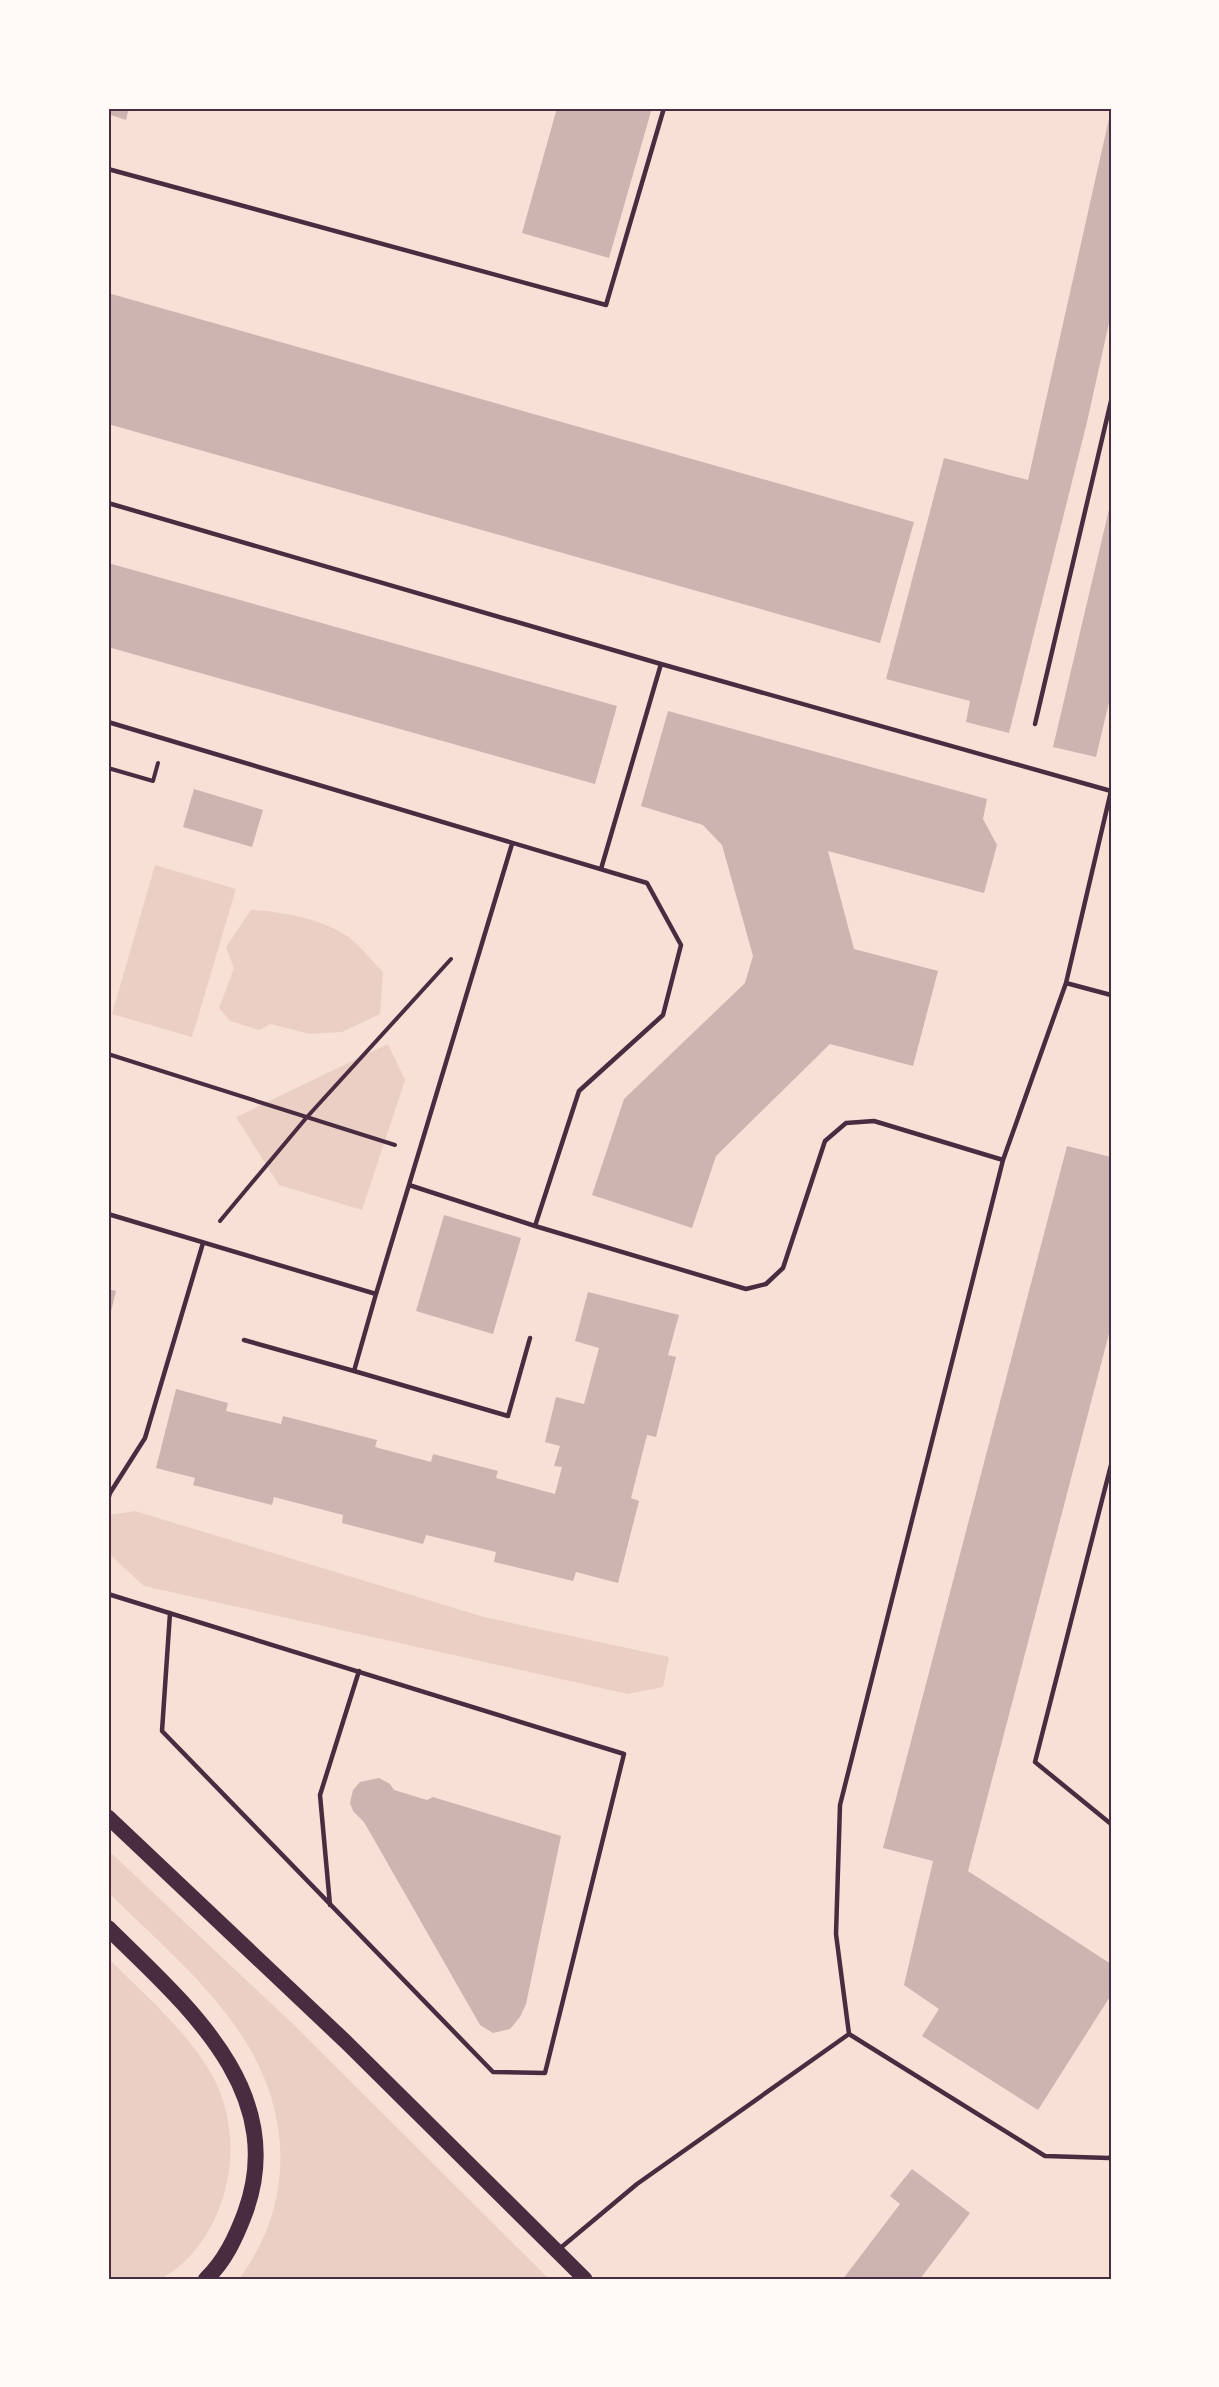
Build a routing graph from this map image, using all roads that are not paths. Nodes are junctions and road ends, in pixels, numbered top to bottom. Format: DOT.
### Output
graph roads {
  1 [pos="664,108"];
  2 [pos="108,169"];
  3 [pos="1111,401"];
  4 [pos="108,503"];
  5 [pos="661,664"];
  6 [pos="108,722"];
  7 [pos="1035,724"];
  8 [pos="1111,791"];
  9 [pos="512,844"];
  10 [pos="601,869"];
  11 [pos="1066,983"];
  12 [pos="1111,995"];
  13 [pos="1003,1160"];
  14 [pos="409,1185"];
  15 [pos="108,1214"];
  16 [pos="535,1226"];
  17 [pos="203,1243"];
  18 [pos="376,1294"];
  19 [pos="530,1338"];
  20 [pos="244,1341"];
  21 [pos="354,1371"];
  22 [pos="1111,1465"];
  23 [pos="108,1500"];
  24 [pos="108,1594"];
  25 [pos="170,1613"];
  26 [pos="358,1671"];
  27 [pos="108,1817"];
  28 [pos="1111,1824"];
  29 [pos="330,1905"];
  30 [pos="108,1928"];
  31 [pos="849,2034"];
  32 [pos="1110,2158"];
  33 [pos="558,2250"];
  34 [pos="206,2279"];
  35 [pos="585,2279"];
  1 -- 2 [label="lane"];
  3 -- 7 [label="lane"];
  4 -- 5 [label="lane"];
  5 -- 8 [label="lane"];
  5 -- 10 [label="lane"];
  6 -- 9 [label="lane"];
  8 -- 11 [label="lane"];
  9 -- 10 [label="lane"];
  9 -- 14 [label="lane"];
  10 -- 16 [label="lane"];
  11 -- 12 [label="lane"];
  11 -- 13 [label="lane"];
  13 -- 16 [label="lane"];
  13 -- 31 [label="lane"];
  14 -- 16 [label="lane"];
  14 -- 18 [label="lane"];
  15 -- 17 [label="lane"];
  17 -- 18 [label="lane"];
  17 -- 23 [label="lane"];
  18 -- 21 [label="lane"];
  19 -- 21 [label="lane"];
  20 -- 21 [label="lane"];
  22 -- 28 [label="lane"];
  24 -- 25 [label="lane"];
  25 -- 26 [label="lane"];
  25 -- 29 [label="lane"];
  26 -- 29 [label="lane"];
  26 -- 29 [label="lane"];
  27 -- 33 [label="main road"];
  30 -- 34 [label="highway"];
  31 -- 32 [label="lane"];
  31 -- 33 [label="lane"];
  33 -- 35 [label="main road"];
}
